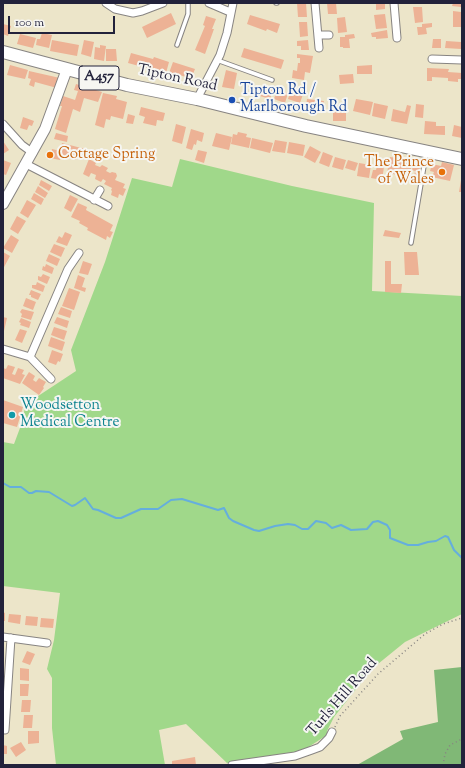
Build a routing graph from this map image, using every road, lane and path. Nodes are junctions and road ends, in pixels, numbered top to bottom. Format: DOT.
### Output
graph roads {
  1 [pos="106,3"];
  2 [pos="163,3"];
  3 [pos="188,3"];
  4 [pos="209,3"];
  5 [pos="233,3"];
  6 [pos="315,3"];
  7 [pos="394,3"];
  8 [pos="230,12"];
  9 [pos="318,35"];
  10 [pos="329,35"];
  11 [pos="397,38"];
  12 [pos="177,45"];
  13 [pos="320,48"];
  14 [pos="3,52"];
  15 [pos="432,59"];
  16 [pos="217,60"];
  17 [pos="462,60"];
  18 [pos="67,69"];
  19 [pos="272,80"];
  20 [pos="197,99"];
  21 [pos="3,124"];
  22 [pos="427,152"];
  23 [pos="33,153"];
  24 [pos="462,159"];
  25 [pos="26,164"];
  26 [pos="100,190"];
  27 [pos="94,200"];
  28 [pos="3,204"];
  29 [pos="108,206"];
  30 [pos="411,243"];
  31 [pos="79,253"];
  32 [pos="3,349"];
  33 [pos="30,357"];
  34 [pos="51,379"];
  35 [pos="462,618"];
  36 [pos="3,637"];
  37 [pos="11,638"];
  38 [pos="47,643"];
  39 [pos="6,730"];
  40 [pos="332,732"];
  41 [pos="462,739"];
  42 [pos="232,765"];
  43 [pos="443,765"];
  1 -- 2 [label="street"];
  3 -- 12 [label="lane"];
  4 -- 8 [label="street"];
  5 -- 8 [label="street"];
  6 -- 9 [label="street"];
  7 -- 11 [label="street"];
  8 -- 16 [label="street"];
  9 -- 10 [label="street"];
  9 -- 13 [label="street"];
  14 -- 18 [label="main road, Tipton Road / A457"];
  15 -- 17 [label="street"];
  16 -- 19 [label="lane"];
  16 -- 20 [label="street"];
  18 -- 20 [label="main road, Tipton Road / A457"];
  18 -- 23 [label="street"];
  20 -- 22 [label="main road, Tipton Road / A457"];
  21 -- 23 [label="street"];
  22 -- 24 [label="main road, Tipton Road / A457"];
  22 -- 30 [label="lane"];
  23 -- 25 [label="street"];
  25 -- 27 [label="street"];
  25 -- 28 [label="street"];
  26 -- 27 [label="street"];
  27 -- 29 [label="street"];
  31 -- 33 [label="street"];
  32 -- 33 [label="street"];
  33 -- 34 [label="street"];
  35 -- 40 [label="path, Turls Hill Road"];
  36 -- 37 [label="street"];
  37 -- 38 [label="street"];
  37 -- 39 [label="street"];
  40 -- 42 [label="street, Turls Hill Road"];
  41 -- 43 [label="path"];
}
